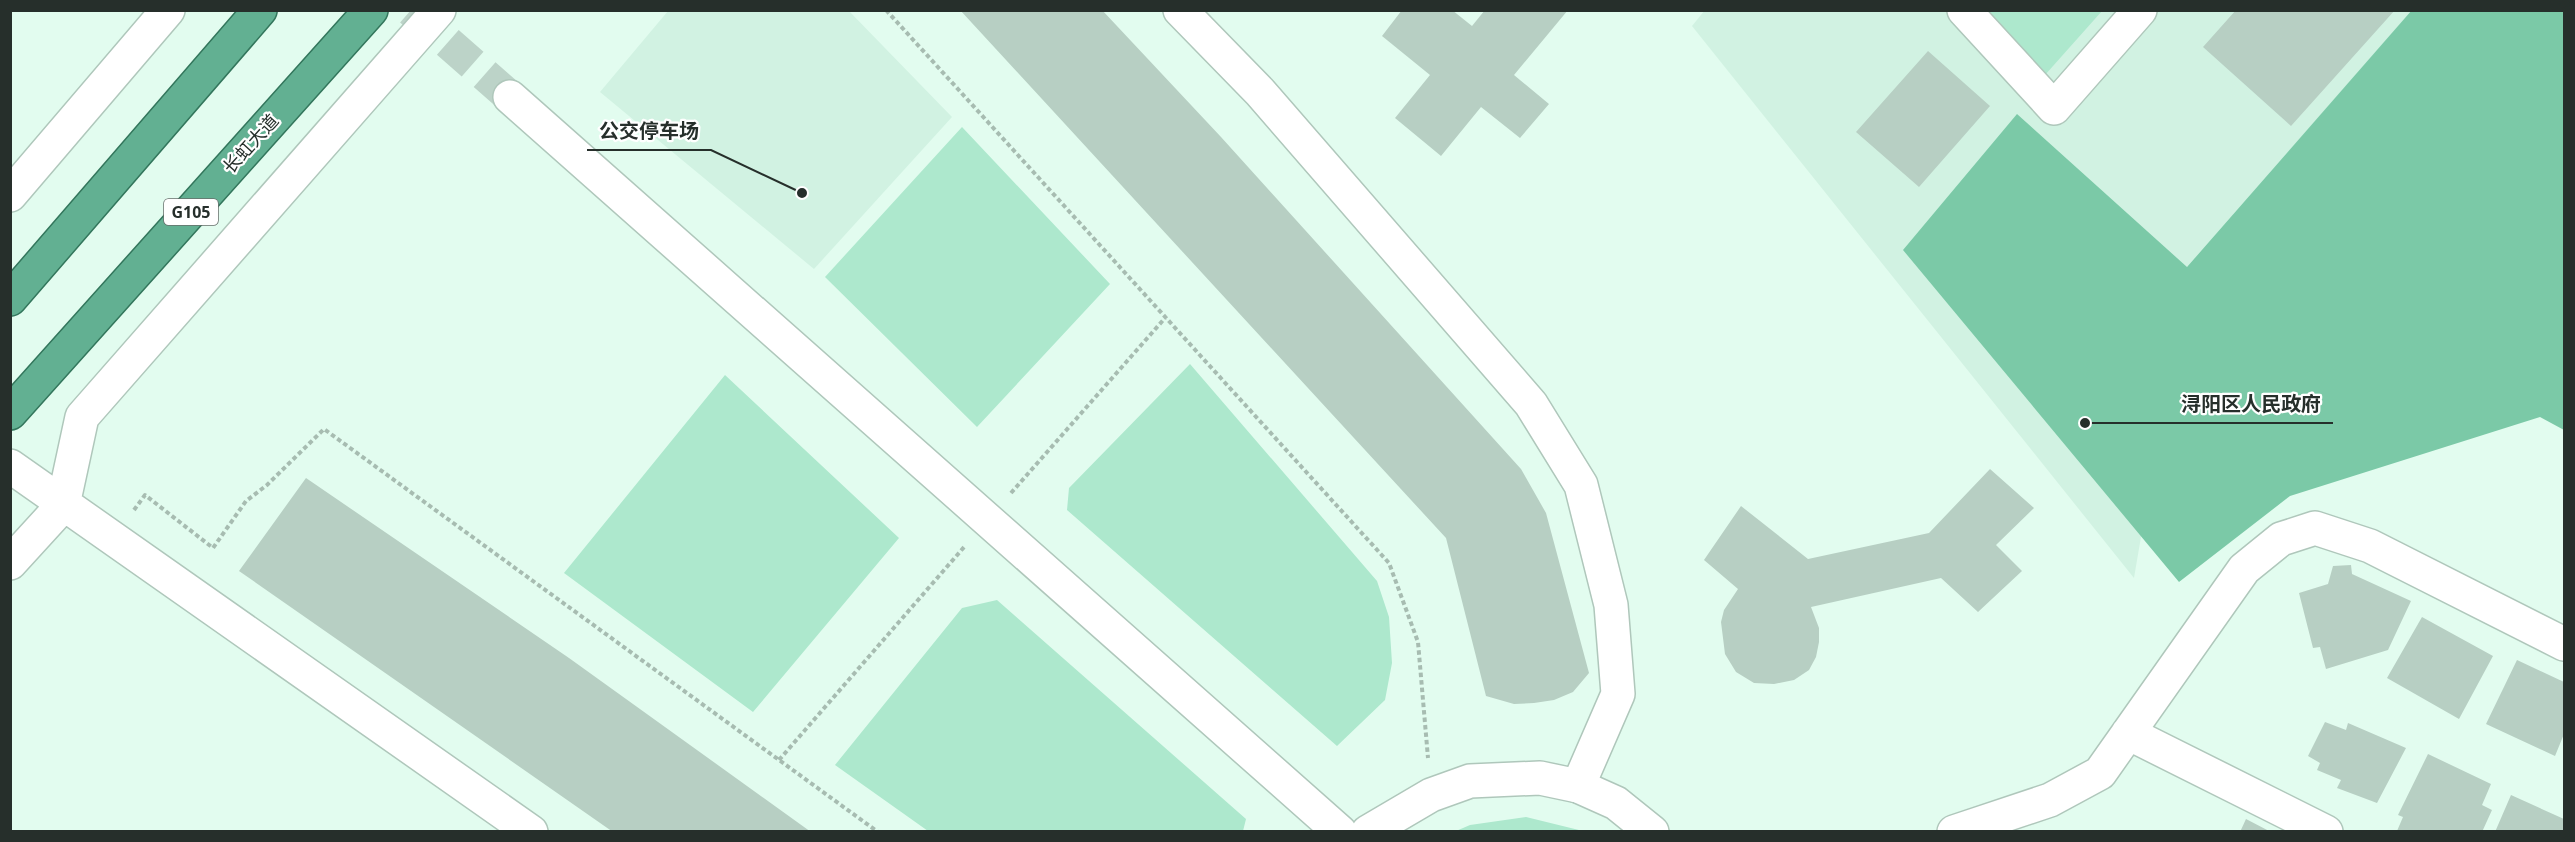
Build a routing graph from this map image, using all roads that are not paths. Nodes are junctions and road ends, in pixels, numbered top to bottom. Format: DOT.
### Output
graph roads {
  1 [pos="168,10"];
  2 [pos="260,10"];
  3 [pos="370,10"];
  4 [pos="439,10"];
  5 [pos="1180,10"];
  6 [pos="1964,10"];
  7 [pos="2140,10"];
  8 [pos="510,97"];
  9 [pos="10,195"];
  10 [pos="10,299"];
  11 [pos="10,413"];
  12 [pos="10,466"];
  13 [pos="63,505"];
  14 [pos="10,564"];
  15 [pos="2565,644"];
  16 [pos="2128,733"];
  17 [pos="1578,786"];
  18 [pos="531,831"];
  19 [pos="1340,831"];
  20 [pos="1368,831"];
  21 [pos="1652,831"];
  22 [pos="1954,831"];
  23 [pos="2326,831"];
  1 -- 9 [label="street"];
  2 -- 10 [label="highway"];
  3 -- 11 [label="highway, 长虹大道 / G105"];
  4 -- 13 [label="street"];
  5 -- 17 [label="street"];
  6 -- 7 [label="street"];
  8 -- 19 [label="street"];
  12 -- 13 [label="street"];
  13 -- 14 [label="street"];
  13 -- 18 [label="street"];
  15 -- 16 [label="street"];
  16 -- 22 [label="street"];
  16 -- 23 [label="street"];
  17 -- 20 [label="street"];
  17 -- 21 [label="street"];
}
